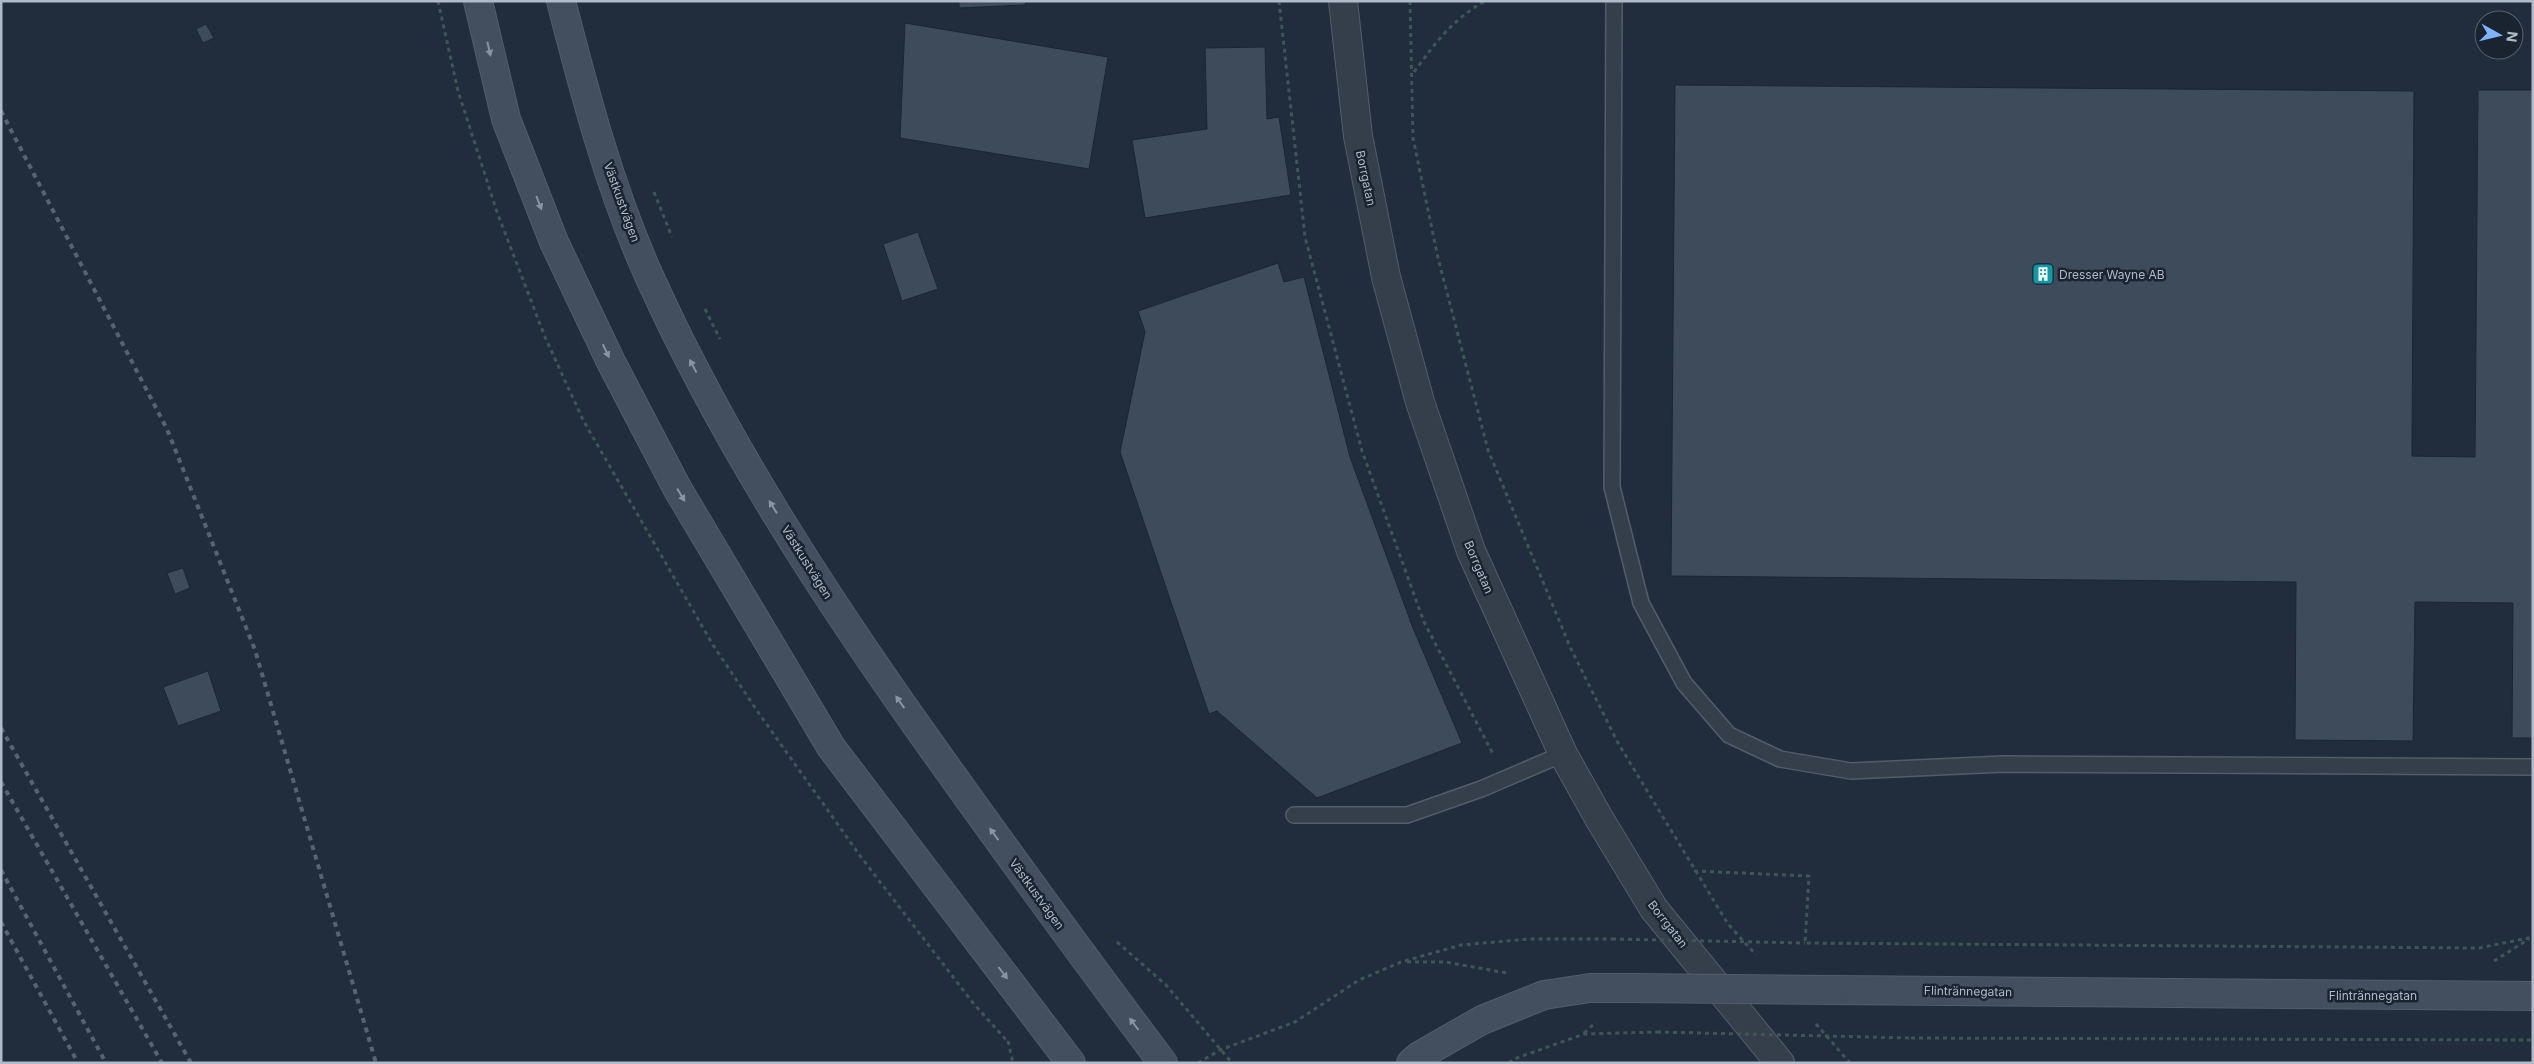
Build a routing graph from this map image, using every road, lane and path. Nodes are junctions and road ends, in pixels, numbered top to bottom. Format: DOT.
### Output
graph roads {
  1 [pos="478,1"];
  2 [pos="561,1"];
  3 [pos="1279,1"];
  4 [pos="1343,1"];
  5 [pos="1410,1"];
  6 [pos="1485,1"];
  7 [pos="1614,1"];
  8 [pos="1413,73"];
  9 [pos="653,189"];
  10 [pos="675,245"];
  11 [pos="704,307"];
  12 [pos="721,342"];
  13 [pos="1563,754"];
  14 [pos="2533,767"];
  15 [pos="1506,778"];
  16 [pos="1294,815"];
  17 [pos="1694,870"];
  18 [pos="2533,937"];
  19 [pos="1114,939"];
  20 [pos="1805,943"];
  21 [pos="1760,960"];
  22 [pos="1401,962"];
  23 [pos="1513,974"];
  24 [pos="2533,996"];
  25 [pos="1812,1019"];
  26 [pos="2533,1040"];
  27 [pos="1008,1042"];
  28 [pos="1220,1050"];
  29 [pos="1415,1059"];
  30 [pos="1012,1063"];
  31 [pos="1071,1063"];
  32 [pos="1163,1063"];
  33 [pos="1198,1063"];
  34 [pos="1232,1063"];
  35 [pos="1392,1063"];
  36 [pos="1509,1063"];
  37 [pos="1780,1063"];
  38 [pos="1850,1063"];
  1 -- 31 [label="main road, one-way"];
  32 -- 2 [label="main road, Västkustvägen, one-way"];
  3 -- 15 [label="path"];
  4 -- 13 [label="street, Borrgatan"];
  5 -- 8 [label="path"];
  6 -- 8 [label="path"];
  7 -- 14 [label="lane"];
  8 -- 17 [label="path"];
  9 -- 10 [label="path"];
  11 -- 12 [label="path"];
  13 -- 15 [label="lane"];
  13 -- 37 [label="street, Borrgatan"];
  15 -- 16 [label="lane"];
  17 -- 20 [label="path"];
  17 -- 21 [label="path"];
  18 -- 20 [label="path"];
  19 -- 28 [label="path"];
  20 -- 22 [label="path, bridge"];
  22 -- 23 [label="path"];
  22 -- 28 [label="path"];
  24 -- 29 [label="main road, Flintrännegatan, bridge"];
  25 -- 38 [label="path"];
  26 -- 36 [label="path, bridge"];
  27 -- 30 [label="path"];
  28 -- 33 [label="path"];
  28 -- 34 [label="path"];
  29 -- 35 [label="main road, Flintrännegatan"];
}
